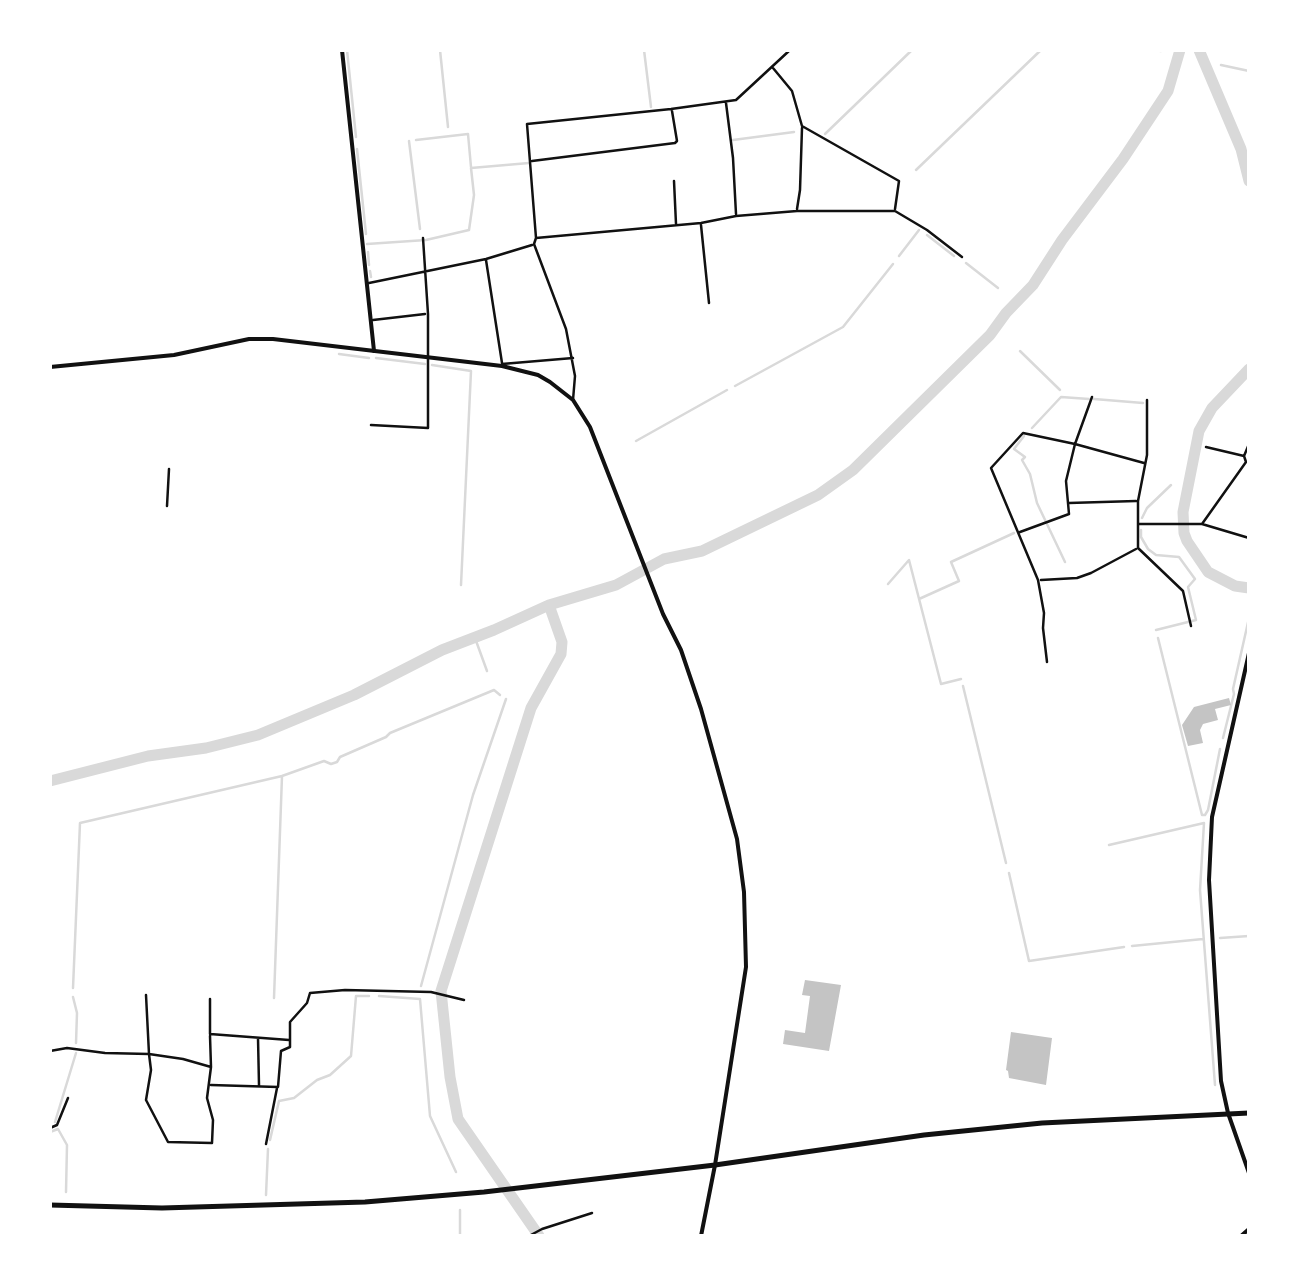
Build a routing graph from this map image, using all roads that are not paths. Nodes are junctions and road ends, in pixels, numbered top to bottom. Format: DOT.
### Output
graph roads {
  1 [pos="342,50"];
  2 [pos="790,50"];
  3 [pos="772,66"];
  4 [pos="726,102"];
  5 [pos="671,109"];
  6 [pos="802,126"];
  7 [pos="530,161"];
  8 [pos="674,181"];
  9 [pos="796,211"];
  10 [pos="895,211"];
  11 [pos="736,216"];
  12 [pos="701,223"];
  13 [pos="676,226"];
  14 [pos="423,238"];
  15 [pos="535,241"];
  16 [pos="962,257"];
  17 [pos="486,258"];
  18 [pos="426,272"];
  19 [pos="368,284"];
  20 [pos="709,303"];
  21 [pos="428,314"];
  22 [pos="372,320"];
  23 [pos="374,351"];
  24 [pos="429,358"];
  25 [pos="573,358"];
  26 [pos="502,364"];
  27 [pos="50,368"];
  28 [pos="1092,397"];
  29 [pos="573,400"];
  30 [pos="1147,400"];
  31 [pos="371,425"];
  32 [pos="1075,444"];
  33 [pos="1249,444"];
  34 [pos="1206,447"];
  35 [pos="1244,456"];
  36 [pos="1144,462"];
  37 [pos="169,469"];
  38 [pos="1138,501"];
  39 [pos="1068,503"];
  40 [pos="167,506"];
  41 [pos="1138,524"];
  42 [pos="1202,524"];
  43 [pos="1019,532"];
  44 [pos="1249,538"];
  45 [pos="1138,548"];
  46 [pos="1038,580"];
  47 [pos="1191,626"];
  48 [pos="1249,653"];
  49 [pos="1046,662"];
  50 [pos="146,996"];
  51 [pos="210,999"];
  52 [pos="464,1000"];
  53 [pos="210,1034"];
  54 [pos="258,1036"];
  55 [pos="290,1040"];
  56 [pos="50,1051"];
  57 [pos="149,1054"];
  58 [pos="211,1067"];
  59 [pos="210,1086"];
  60 [pos="258,1086"];
  61 [pos="278,1087"];
  62 [pos="68,1098"];
  63 [pos="1228,1113"];
  64 [pos="1249,1113"];
  65 [pos="50,1128"];
  66 [pos="266,1144"];
  67 [pos="714,1165"];
  68 [pos="1249,1173"];
  69 [pos="50,1205"];
  70 [pos="592,1213"];
  71 [pos="1249,1229"];
  72 [pos="529,1236"];
  73 [pos="701,1236"];
  74 [pos="1241,1236"];
  1 -- 19 [label="main road"];
  2 -- 3 [label="street"];
  3 -- 4 [label="street"];
  3 -- 6 [label="street"];
  4 -- 5 [label="street"];
  4 -- 11 [label="street"];
  5 -- 7 [label="street"];
  5 -- 7 [label="street"];
  6 -- 9 [label="street"];
  6 -- 10 [label="street"];
  7 -- 15 [label="street"];
  8 -- 13 [label="street"];
  9 -- 10 [label="street"];
  9 -- 11 [label="street"];
  10 -- 16 [label="street"];
  11 -- 12 [label="street"];
  12 -- 13 [label="street"];
  12 -- 20 [label="street"];
  13 -- 15 [label="street"];
  14 -- 18 [label="street"];
  15 -- 17 [label="street"];
  15 -- 25 [label="street"];
  17 -- 18 [label="street"];
  17 -- 26 [label="street"];
  18 -- 19 [label="street"];
  18 -- 21 [label="street"];
  19 -- 22 [label="main road"];
  21 -- 22 [label="street"];
  21 -- 24 [label="street"];
  22 -- 23 [label="main road"];
  23 -- 24 [label="main road"];
  23 -- 27 [label="main road"];
  24 -- 26 [label="main road"];
  24 -- 31 [label="street"];
  25 -- 26 [label="street"];
  25 -- 29 [label="street"];
  26 -- 29 [label="main road"];
  28 -- 32 [label="street"];
  29 -- 67 [label="main road"];
  30 -- 36 [label="street"];
  32 -- 36 [label="street"];
  32 -- 39 [label="street"];
  32 -- 43 [label="street"];
  33 -- 35 [label="street"];
  34 -- 35 [label="street"];
  35 -- 42 [label="street"];
  36 -- 38 [label="street"];
  37 -- 40 [label="street"];
  38 -- 39 [label="street"];
  38 -- 41 [label="street"];
  39 -- 43 [label="street"];
  41 -- 42 [label="street"];
  41 -- 45 [label="street"];
  42 -- 44 [label="street"];
  43 -- 46 [label="street"];
  45 -- 46 [label="street"];
  45 -- 47 [label="street"];
  46 -- 49 [label="street"];
  48 -- 63 [label="main road"];
  50 -- 57 [label="street"];
  51 -- 53 [label="street"];
  52 -- 55 [label="street"];
  53 -- 54 [label="street"];
  53 -- 58 [label="street"];
  54 -- 55 [label="street"];
  54 -- 60 [label="street"];
  55 -- 61 [label="street"];
  56 -- 57 [label="street"];
  57 -- 58 [label="street"];
  57 -- 59 [label="street"];
  58 -- 59 [label="street"];
  59 -- 60 [label="street"];
  60 -- 61 [label="street"];
  61 -- 66 [label="street"];
  62 -- 65 [label="street"];
  63 -- 64 [label="highway"];
  63 -- 67 [label="highway"];
  63 -- 68 [label="main road"];
  67 -- 69 [label="highway"];
  67 -- 73 [label="main road"];
  70 -- 72 [label="street"];
  71 -- 74 [label="main road"];
}
